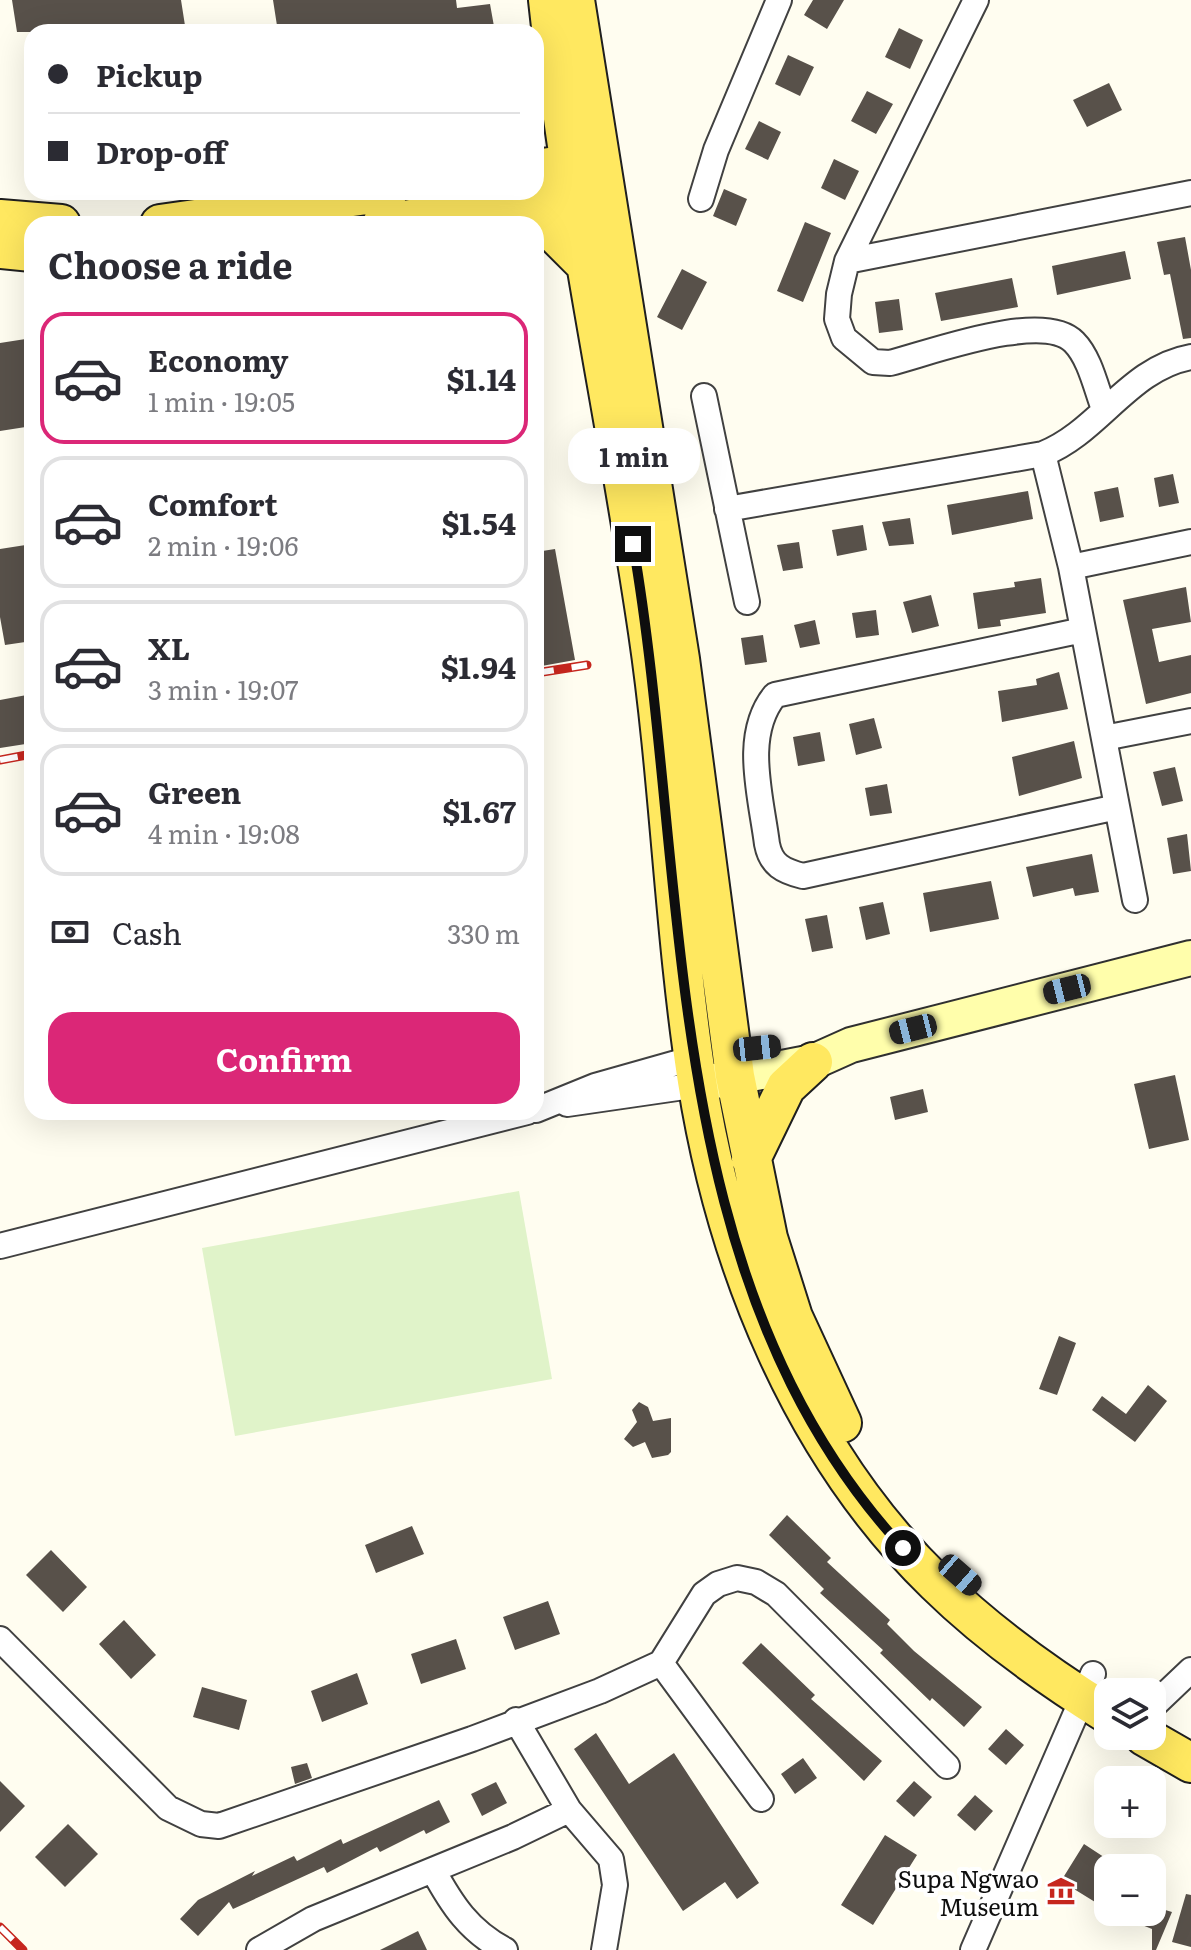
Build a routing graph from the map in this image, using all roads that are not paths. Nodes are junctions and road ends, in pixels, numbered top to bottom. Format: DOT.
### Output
graph roads {
  1 [pos="548,0"];
  2 [pos="575,0"];
  3 [pos="779,0"];
  4 [pos="976,0"];
  5 [pos="559,86"];
  6 [pos="544,119"];
  7 [pos="578,174"];
  8 [pos="544,188"];
  9 [pos="1191,193"];
  10 [pos="701,199"];
  11 [pos="349,200"];
  12 [pos="514,200"];
  13 [pos="507,203"];
  14 [pos="272,216"];
  15 [pos="430,216"];
  16 [pos="531,216"];
  17 [pos="0,219"];
  18 [pos="24,221"];
  19 [pos="544,223"];
  20 [pos="0,249"];
  21 [pos="24,251"];
  22 [pos="847,261"];
  23 [pos="584,263"];
  24 [pos="1191,357"];
  25 [pos="704,396"];
  26 [pos="1104,409"];
  27 [pos="1043,454"];
  28 [pos="727,509"];
  29 [pos="1191,542"];
  30 [pos="1071,567"];
  31 [pos="747,602"];
  32 [pos="1083,630"];
  33 [pos="1191,721"];
  34 [pos="1104,738"];
  35 [pos="1117,807"];
  36 [pos="1135,900"];
  37 [pos="1191,958"];
  38 [pos="851,1045"];
  39 [pos="813,1062"];
  40 [pos="733,1064"];
  41 [pos="696,1072"];
  42 [pos="545,1107"];
  43 [pos="496,1120"];
  44 [pos="751,1159"];
  45 [pos="0,1246"];
  46 [pos="0,1639"];
  47 [pos="661,1663"];
  48 [pos="1191,1670"];
  49 [pos="1094,1688"];
  50 [pos="1094,1690"];
  51 [pos="1166,1695"];
  52 [pos="1094,1708"];
  53 [pos="1166,1718"];
  54 [pos="516,1720"];
  55 [pos="1191,1734"];
  56 [pos="1166,1749"];
  57 [pos="1191,1763"];
  58 [pos="947,1766"];
  59 [pos="761,1799"];
  60 [pos="569,1810"];
  61 [pos="433,1870"];
  62 [pos="259,1950"];
  63 [pos="505,1950"];
  64 [pos="604,1950"];
  65 [pos="973,1950"];
  1 -- 5 [label="main road"];
  2 -- 7 [label="main road"];
  3 -- 10 [label="street"];
  4 -- 22 [label="street"];
  5 -- 6 [label="main road"];
  5 -- 7 [label="main road"];
  7 -- 8 [label="main road"];
  7 -- 23 [label="main road"];
  7 -- 40 [label="main road"];
  9 -- 22 [label="street"];
  11 -- 14 [label="main road"];
  12 -- 13 [label="main road"];
  13 -- 15 [label="main road"];
  13 -- 16 [label="main road"];
  17 -- 18 [label="main road"];
  19 -- 23 [label="main road"];
  20 -- 21 [label="main road"];
  22 -- 26 [label="street"];
  23 -- 41 [label="main road"];
  24 -- 26 [label="street"];
  25 -- 28 [label="street"];
  26 -- 27 [label="street"];
  27 -- 28 [label="street"];
  27 -- 30 [label="street"];
  28 -- 31 [label="street"];
  29 -- 30 [label="street"];
  30 -- 32 [label="street"];
  32 -- 34 [label="street"];
  32 -- 35 [label="street"];
  33 -- 34 [label="street"];
  34 -- 35 [label="street"];
  35 -- 36 [label="street"];
  37 -- 38 [label="street"];
  38 -- 39 [label="street"];
  38 -- 40 [label="street"];
  39 -- 40 [label="street"];
  39 -- 44 [label="main road"];
  40 -- 41 [label="street"];
  40 -- 44 [label="main road"];
  41 -- 42 [label="street"];
  41 -- 50 [label="main road"];
  43 -- 45 [label="street"];
  44 -- 49 [label="main road"];
  46 -- 54 [label="street"];
  47 -- 54 [label="street"];
  47 -- 58 [label="street"];
  47 -- 59 [label="street"];
  48 -- 51 [label="street"];
  52 -- 65 [label="street"];
  53 -- 55 [label="main road"];
  54 -- 60 [label="street"];
  56 -- 57 [label="main road"];
  60 -- 61 [label="street"];
  60 -- 64 [label="street"];
  61 -- 62 [label="street"];
  61 -- 63 [label="street"];
}
